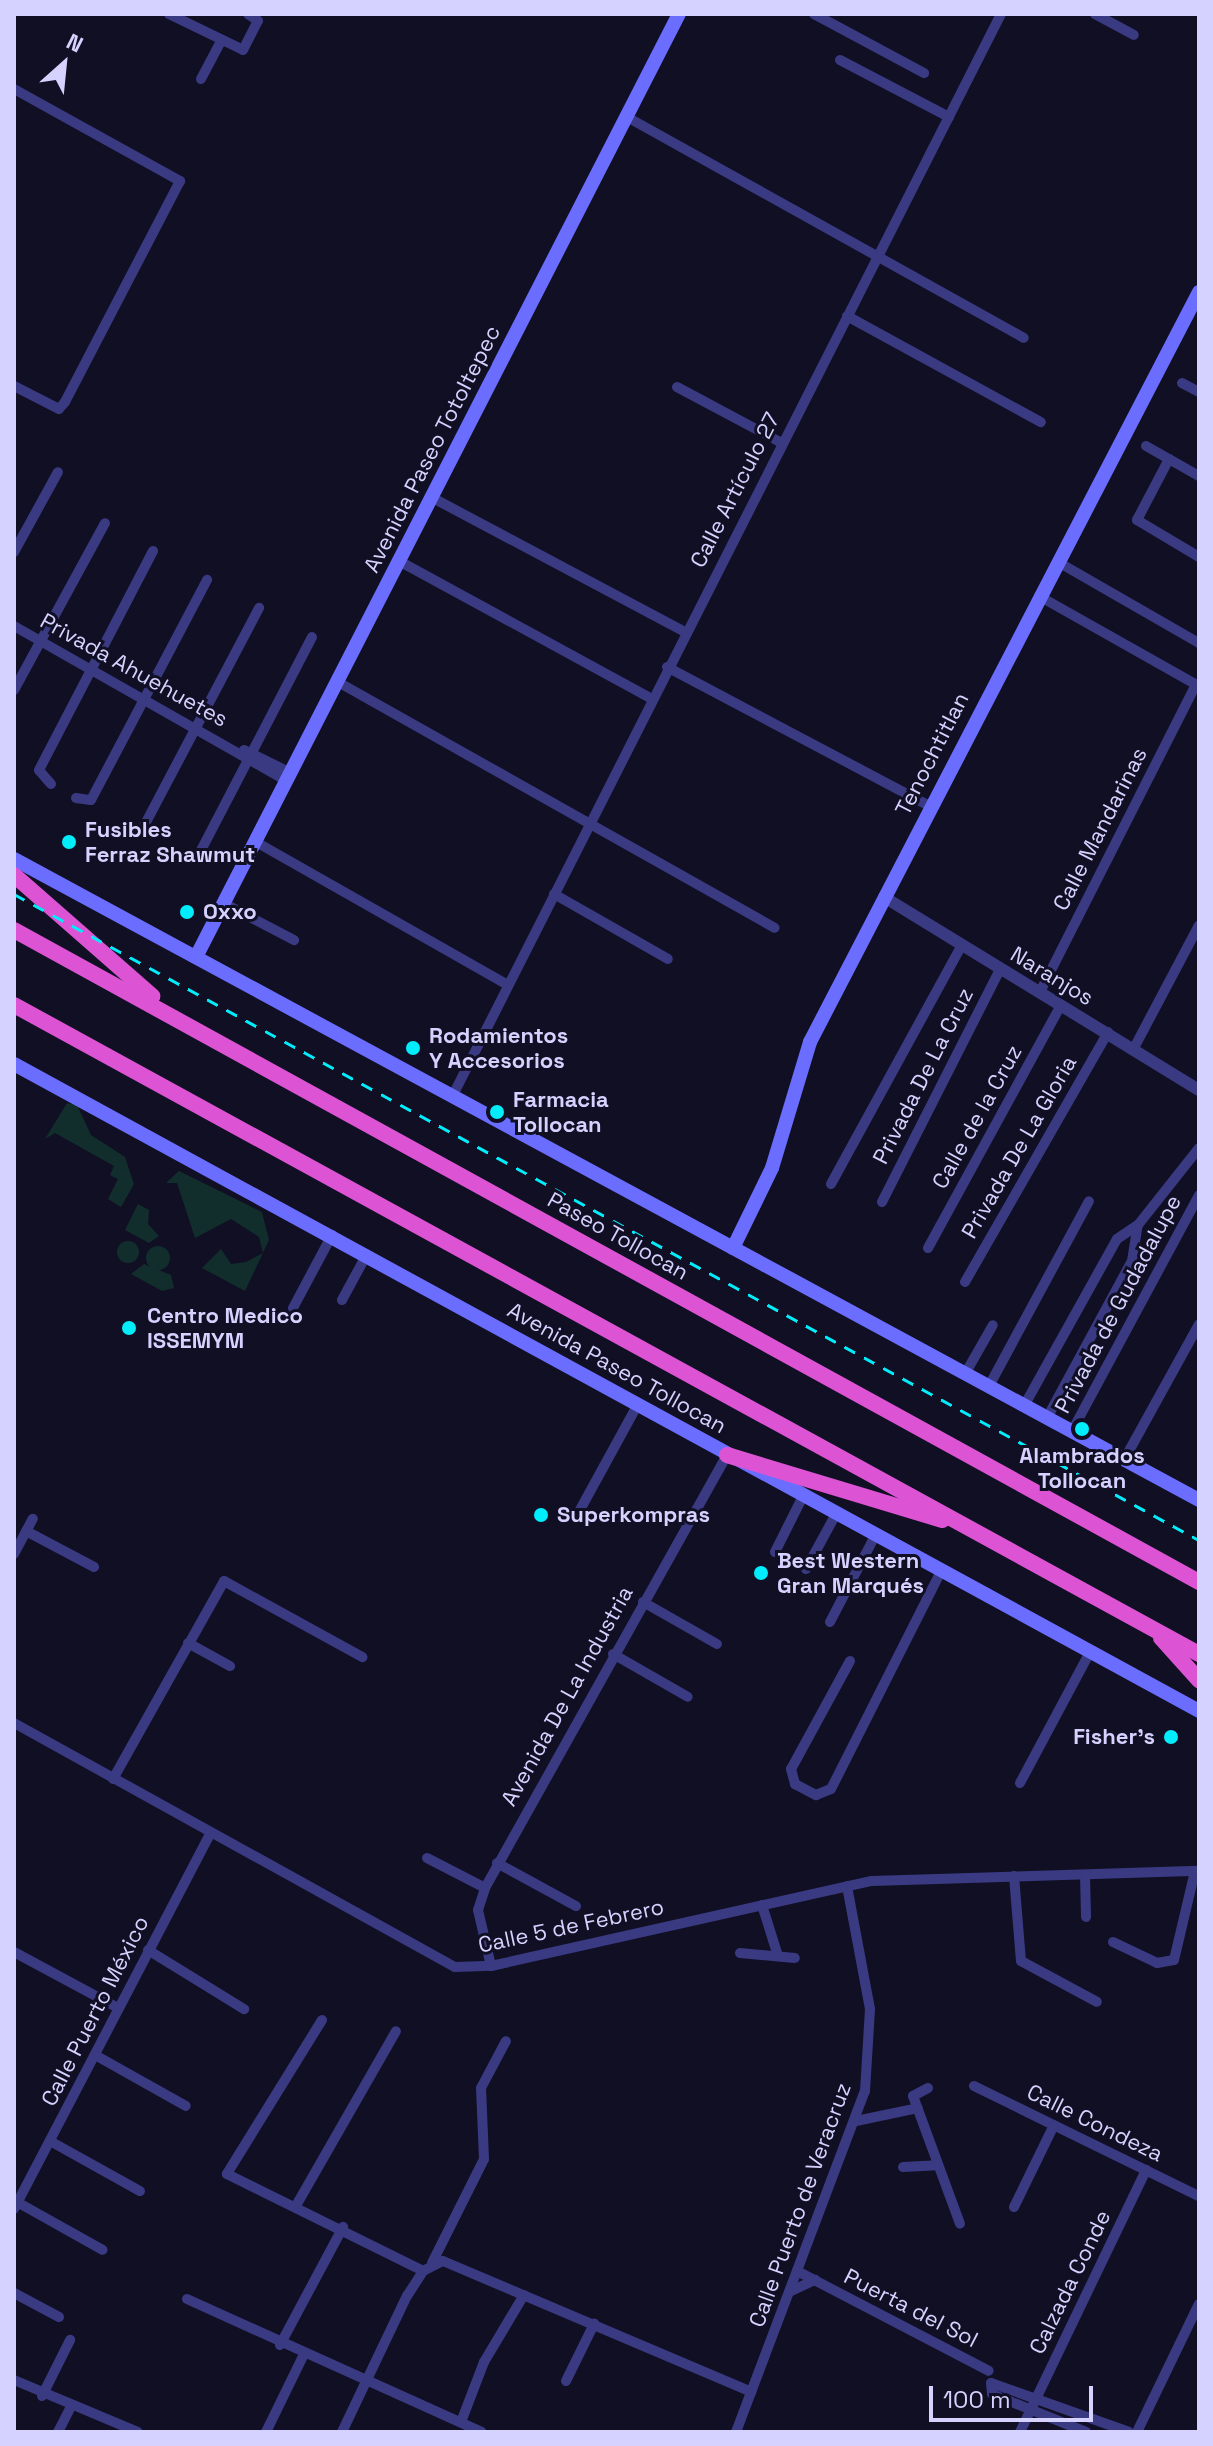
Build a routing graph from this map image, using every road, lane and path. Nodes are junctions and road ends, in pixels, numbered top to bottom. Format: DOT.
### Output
graph roads {
  1 [pos="169,14"];
  2 [pos="248,14"];
  3 [pos="679,14"];
  4 [pos="814,14"];
  5 [pos="1001,14"];
  6 [pos="1095,14"];
  7 [pos="1134,35"];
  8 [pos="221,41"];
  9 [pos="840,60"];
  10 [pos="924,73"];
  11 [pos="201,79"];
  12 [pos="14,89"];
  13 [pos="627,117"];
  14 [pos="949,117"];
  15 [pos="876,258"];
  16 [pos="1199,292"];
  17 [pos="847,316"];
  18 [pos="1024,338"];
  19 [pos="1182,383"];
  20 [pos="14,386"];
  21 [pos="677,387"];
  22 [pos="1199,392"];
  23 [pos="1041,422"];
  24 [pos="782,443"];
  25 [pos="1146,446"];
  26 [pos="1169,459"];
  27 [pos="58,472"];
  28 [pos="1199,476"];
  29 [pos="431,497"];
  30 [pos="105,523"];
  31 [pos="153,551"];
  32 [pos="14,552"];
  33 [pos="1199,557"];
  34 [pos="399,561"];
  35 [pos="1058,562"];
  36 [pos="207,580"];
  37 [pos="1039,596"];
  38 [pos="259,608"];
  39 [pos="14,626"];
  40 [pos="685,632"];
  41 [pos="312,637"];
  42 [pos="40,641"];
  43 [pos="1199,643"];
  44 [pos="667,667"];
  45 [pos="92,668"];
  46 [pos="338,682"];
  47 [pos="1197,685"];
  48 [pos="14,690"];
  49 [pos="145,697"];
  50 [pos="652,699"];
  51 [pos="197,726"];
  52 [pos="249,756"];
  53 [pos="289,777"];
  54 [pos="51,784"];
  55 [pos="76,798"];
  56 [pos="929,806"];
  57 [pos="590,823"];
  58 [pos="143,828"];
  59 [pos="256,842"];
  60 [pos="197,858"];
  61 [pos="14,859"];
  62 [pos="14,875"];
  63 [pos="554,894"];
  64 [pos="884,897"];
  65 [pos="225,904"];
  66 [pos="1199,925"];
  67 [pos="775,928"];
  68 [pos="14,930"];
  69 [pos="294,940"];
  70 [pos="962,945"];
  71 [pos="196,957"];
  72 [pos="668,959"];
  73 [pos="1000,969"];
  74 [pos="508,985"];
  75 [pos="1040,992"];
  76 [pos="14,1005"];
  77 [pos="1061,1005"];
  78 [pos="195,1028"];
  79 [pos="1108,1032"];
  80 [pos="1134,1048"];
  81 [pos="14,1064"];
  82 [pos="1199,1090"];
  83 [pos="452,1097"];
  84 [pos="1199,1148"];
  85 [pos="831,1184"];
  86 [pos="1199,1195"];
  87 [pos="1089,1201"];
  88 [pos="882,1202"];
  89 [pos="1138,1225"];
  90 [pos="332,1235"];
  91 [pos="733,1248"];
  92 [pos="928,1248"];
  93 [pos="367,1254"];
  94 [pos="965,1282"];
  95 [pos="342,1300"];
  96 [pos="293,1308"];
  97 [pos="1199,1324"];
  98 [pos="993,1325"];
  99 [pos="965,1374"];
  100 [pos="989,1386"];
  101 [pos="638,1404"];
  102 [pos="1024,1406"];
  103 [pos="1047,1418"];
  104 [pos="1072,1431"];
  105 [pos="727,1455"];
  106 [pos="1124,1460"];
  107 [pos="803,1496"];
  108 [pos="1198,1498"];
  109 [pos="836,1514"];
  110 [pos="33,1519"];
  111 [pos="575,1519"];
  112 [pos="26,1531"];
  113 [pos="978,1531"];
  114 [pos="875,1536"];
  115 [pos="775,1552"];
  116 [pos="14,1554"];
  117 [pos="94,1567"];
  118 [pos="806,1569"];
  119 [pos="941,1571"];
  120 [pos="1199,1582"];
  121 [pos="643,1602"];
  122 [pos="830,1622"];
  123 [pos="1152,1627"];
  124 [pos="188,1643"];
  125 [pos="717,1644"];
  126 [pos="1090,1652"];
  127 [pos="613,1654"];
  128 [pos="1199,1654"];
  129 [pos="362,1657"];
  130 [pos="850,1661"];
  131 [pos="230,1666"];
  132 [pos="1199,1680"];
  133 [pos="688,1697"];
  134 [pos="1199,1711"];
  135 [pos="14,1723"];
  136 [pos="113,1779"];
  137 [pos="1020,1783"];
  138 [pos="211,1832"];
  139 [pos="427,1858"];
  140 [pos="497,1863"];
  141 [pos="1197,1871"];
  142 [pos="1085,1875"];
  143 [pos="1014,1876"];
  144 [pos="847,1886"];
  145 [pos="485,1888"];
  146 [pos="762,1905"];
  147 [pos="576,1906"];
  148 [pos="1086,1917"];
  149 [pos="1113,1942"];
  150 [pos="148,1950"];
  151 [pos="14,1952"];
  152 [pos="740,1953"];
  153 [pos="778,1956"];
  154 [pos="795,1958"];
  155 [pos="491,1966"];
  156 [pos="1097,2002"];
  157 [pos="118,2008"];
  158 [pos="244,2009"];
  159 [pos="322,2020"];
  160 [pos="396,2031"];
  161 [pos="506,2041"];
  162 [pos="95,2055"];
  163 [pos="974,2086"];
  164 [pos="928,2088"];
  165 [pos="186,2106"];
  166 [pos="918,2108"];
  167 [pos="856,2121"];
  168 [pos="1054,2125"];
  169 [pos="50,2141"];
  170 [pos="937,2165"];
  171 [pos="903,2167"];
  172 [pos="1146,2170"];
  173 [pos="140,2191"];
  174 [pos="1199,2196"];
  175 [pos="17,2199"];
  176 [pos="297,2204"];
  177 [pos="1014,2207"];
  178 [pos="960,2224"];
  179 [pos="343,2227"];
  180 [pos="103,2250"];
  181 [pos="432,2263"];
  182 [pos="423,2271"];
  183 [pos="797,2271"];
  184 [pos="815,2280"];
  185 [pos="789,2292"];
  186 [pos="14,2293"];
  187 [pos="524,2295"];
  188 [pos="187,2299"];
  189 [pos="1199,2304"];
  190 [pos="59,2317"];
  191 [pos="594,2324"];
  192 [pos="70,2340"];
  193 [pos="280,2345"];
  194 [pos="303,2356"];
  195 [pos="989,2371"];
  196 [pos="14,2380"];
  197 [pos="566,2381"];
  198 [pos="366,2386"];
  199 [pos="751,2392"];
  200 [pos="42,2396"];
  201 [pos="1037,2396"];
  202 [pos="70,2408"];
  203 [pos="1031,2411"];
  204 [pos="461,2422"];
  205 [pos="58,2432"];
  206 [pos="138,2432"];
  207 [pos="266,2432"];
  208 [pos="342,2432"];
  209 [pos="481,2432"];
  210 [pos="736,2432"];
  211 [pos="1020,2432"];
  212 [pos="1086,2432"];
  213 [pos="1129,2432"];
  214 [pos="1137,2432"];
  1 -- 8 [label="street"];
  2 -- 8 [label="street"];
  3 -- 13 [label="main road, Avenida Paseo Totoltepec"];
  4 -- 10 [label="street"];
  5 -- 14 [label="street, Calle Artículo 27"];
  6 -- 7 [label="street"];
  8 -- 11 [label="street"];
  9 -- 14 [label="street"];
  12 -- 20 [label="street"];
  13 -- 15 [label="street"];
  13 -- 29 [label="main road, Avenida Paseo Totoltepec"];
  14 -- 15 [label="street, Calle Artículo 27"];
  15 -- 17 [label="street, Calle Artículo 27"];
  15 -- 18 [label="street"];
  16 -- 35 [label="main road, Tenochtitlan"];
  17 -- 23 [label="street"];
  17 -- 24 [label="street, Calle Artículo 27"];
  19 -- 22 [label="street"];
  21 -- 24 [label="street"];
  24 -- 40 [label="street, Calle Artículo 27"];
  25 -- 26 [label="street"];
  26 -- 28 [label="street"];
  26 -- 33 [label="street"];
  27 -- 32 [label="street"];
  29 -- 34 [label="main road, Avenida Paseo Totoltepec"];
  29 -- 40 [label="street"];
  30 -- 42 [label="street"];
  31 -- 45 [label="street"];
  34 -- 46 [label="main road, Avenida Paseo Totoltepec"];
  34 -- 50 [label="street"];
  35 -- 37 [label="main road, Tenochtitlan"];
  35 -- 43 [label="street"];
  36 -- 49 [label="street"];
  37 -- 47 [label="street"];
  37 -- 56 [label="main road, Tenochtitlan"];
  38 -- 51 [label="street"];
  39 -- 42 [label="street, Privada Ahuehuetes"];
  40 -- 44 [label="street, Calle Artículo 27"];
  41 -- 52 [label="street"];
  42 -- 45 [label="street, Privada Ahuehuetes"];
  42 -- 48 [label="street"];
  44 -- 50 [label="street, Calle Artículo 27"];
  44 -- 56 [label="street"];
  45 -- 49 [label="street, Privada Ahuehuetes"];
  45 -- 54 [label="street"];
  46 -- 53 [label="main road, Avenida Paseo Totoltepec"];
  46 -- 57 [label="street"];
  47 -- 75 [label="street, Calle Mandarinas"];
  49 -- 51 [label="street, Privada Ahuehuetes"];
  49 -- 55 [label="street"];
  50 -- 57 [label="street, Calle Artículo 27"];
  51 -- 52 [label="street, Privada Ahuehuetes"];
  51 -- 58 [label="street"];
  52 -- 53 [label="street, Privada Ahuehuetes"];
  52 -- 60 [label="street"];
  53 -- 59 [label="main road, Avenida Paseo Totoltepec"];
  56 -- 64 [label="main road, Tenochtitlan"];
  57 -- 63 [label="street, Calle Artículo 27"];
  57 -- 67 [label="street"];
  59 -- 65 [label="main road, Avenida Paseo Totoltepec"];
  59 -- 74 [label="street"];
  61 -- 71 [label="main road"];
  62 -- 78 [label="highway"];
  63 -- 72 [label="street"];
  63 -- 74 [label="street, Calle Artículo 27"];
  64 -- 70 [label="street, Naranjos"];
  64 -- 91 [label="main road, Tenochtitlan"];
  65 -- 69 [label="street"];
  65 -- 71 [label="main road, Avenida Paseo Totoltepec"];
  66 -- 80 [label="street"];
  68 -- 78 [label="highway, Paseo Tollocan"];
  70 -- 73 [label="street, Naranjos"];
  70 -- 85 [label="street"];
  71 -- 83 [label="main road"];
  73 -- 75 [label="street, Naranjos"];
  73 -- 88 [label="street, Privada De La Cruz"];
  74 -- 83 [label="street, Calle Artículo 27"];
  75 -- 77 [label="street, Naranjos"];
  76 -- 113 [label="highway"];
  77 -- 79 [label="street, Naranjos"];
  77 -- 92 [label="street, Calle de la Cruz"];
  78 -- 120 [label="highway, Paseo Tollocan"];
  79 -- 80 [label="street, Naranjos"];
  79 -- 94 [label="street, Privada De La Gloria"];
  80 -- 82 [label="street, Naranjos"];
  81 -- 90 [label="main road, Avenida Paseo Tollocan"];
  83 -- 91 [label="main road"];
  84 -- 89 [label="street"];
  86 -- 104 [label="street, Privada de Gudadalupe"];
  87 -- 100 [label="street"];
  89 -- 102 [label="street"];
  89 -- 103 [label="street"];
  90 -- 93 [label="main road, Avenida Paseo Tollocan"];
  90 -- 96 [label="street"];
  91 -- 99 [label="main road"];
  93 -- 95 [label="street"];
  93 -- 101 [label="main road, Avenida Paseo Tollocan"];
  97 -- 106 [label="street"];
  98 -- 99 [label="street"];
  99 -- 100 [label="main road"];
  100 -- 102 [label="main road"];
  101 -- 105 [label="main road, Avenida Paseo Tollocan"];
  101 -- 111 [label="street"];
  102 -- 103 [label="main road"];
  103 -- 104 [label="main road"];
  104 -- 106 [label="main road"];
  105 -- 107 [label="main road, Avenida Paseo Tollocan"];
  105 -- 113 [label="highway"];
  105 -- 121 [label="street, Avenida De La Industria"];
  106 -- 108 [label="main road"];
  107 -- 109 [label="main road, Avenida Paseo Tollocan"];
  107 -- 115 [label="street"];
  109 -- 114 [label="main road, Avenida Paseo Tollocan"];
  109 -- 118 [label="street"];
  110 -- 112 [label="street"];
  112 -- 116 [label="street"];
  112 -- 117 [label="street"];
  113 -- 123 [label="highway"];
  114 -- 119 [label="main road, Avenida Paseo Tollocan"];
  114 -- 122 [label="street"];
  119 -- 126 [label="main road, Avenida Paseo Tollocan"];
  119 -- 130 [label="street"];
  121 -- 125 [label="street"];
  121 -- 127 [label="street, Avenida De La Industria"];
  123 -- 128 [label="highway"];
  123 -- 132 [label="highway"];
  124 -- 129 [label="street"];
  124 -- 131 [label="street"];
  124 -- 136 [label="street"];
  126 -- 134 [label="main road, Avenida Paseo Tollocan"];
  126 -- 137 [label="street"];
  127 -- 133 [label="street"];
  127 -- 140 [label="street, Avenida De La Industria"];
  135 -- 136 [label="street, Calle 5 de Febrero"];
  136 -- 138 [label="street, Calle 5 de Febrero"];
  138 -- 150 [label="street, Calle Puerto México"];
  138 -- 155 [label="street, Calle 5 de Febrero"];
  139 -- 145 [label="street"];
  140 -- 145 [label="street, Avenida De La Industria"];
  140 -- 147 [label="street"];
  141 -- 142 [label="street, Calle 5 de Febrero"];
  141 -- 149 [label="street, Calle 5 de Febrero"];
  142 -- 143 [label="street, Calle 5 de Febrero"];
  142 -- 148 [label="street"];
  143 -- 144 [label="street, Calle 5 de Febrero"];
  143 -- 156 [label="street"];
  144 -- 146 [label="street, Calle 5 de Febrero"];
  144 -- 167 [label="street, Calle Puerto de Veracruz"];
  145 -- 155 [label="street, Avenida De La Industria"];
  146 -- 153 [label="street"];
  146 -- 155 [label="street, Calle 5 de Febrero"];
  150 -- 157 [label="street, Calle Puerto México"];
  150 -- 158 [label="street"];
  151 -- 157 [label="street"];
  152 -- 153 [label="street"];
  153 -- 154 [label="street"];
  157 -- 162 [label="street, Calle Puerto México"];
  159 -- 176 [label="street"];
  160 -- 176 [label="street"];
  161 -- 181 [label="street"];
  162 -- 165 [label="street"];
  162 -- 169 [label="street, Calle Puerto México"];
  163 -- 168 [label="street, Calle Condeza"];
  164 -- 166 [label="street"];
  166 -- 167 [label="street"];
  166 -- 170 [label="street"];
  167 -- 183 [label="street, Calle Puerto de Veracruz"];
  168 -- 172 [label="street, Calle Condeza"];
  168 -- 177 [label="street"];
  169 -- 173 [label="street"];
  169 -- 175 [label="street, Calle Puerto México"];
  170 -- 171 [label="street"];
  170 -- 178 [label="street"];
  172 -- 174 [label="street, Calle Condeza"];
  172 -- 201 [label="street, Calzada Conde"];
  175 -- 180 [label="street"];
  176 -- 179 [label="street"];
  179 -- 182 [label="street"];
  179 -- 193 [label="street"];
  181 -- 182 [label="street"];
  181 -- 187 [label="street"];
  182 -- 198 [label="street"];
  183 -- 184 [label="street, Puerta del Sol"];
  183 -- 185 [label="street, Calle Puerto de Veracruz"];
  184 -- 185 [label="street, Puerta del Sol"];
  184 -- 195 [label="street, Puerta del Sol"];
  185 -- 199 [label="street, Calle Puerto de Veracruz"];
  186 -- 190 [label="street"];
  187 -- 191 [label="street"];
  187 -- 204 [label="street"];
  188 -- 193 [label="street"];
  189 -- 214 [label="street"];
  191 -- 197 [label="street"];
  191 -- 199 [label="street"];
  192 -- 200 [label="street"];
  193 -- 194 [label="street"];
  194 -- 198 [label="street"];
  194 -- 207 [label="street"];
  196 -- 200 [label="street"];
  198 -- 204 [label="street"];
  198 -- 208 [label="street"];
  199 -- 210 [label="street, Calle Puerto de Veracruz"];
  200 -- 202 [label="street"];
  201 -- 203 [label="street, Calzada Conde"];
  201 -- 203 [label="street"];
  201 -- 213 [label="street"];
  202 -- 205 [label="street"];
  202 -- 206 [label="street"];
  203 -- 211 [label="street, Calzada Conde"];
  203 -- 212 [label="street"];
  204 -- 209 [label="street"];
}
